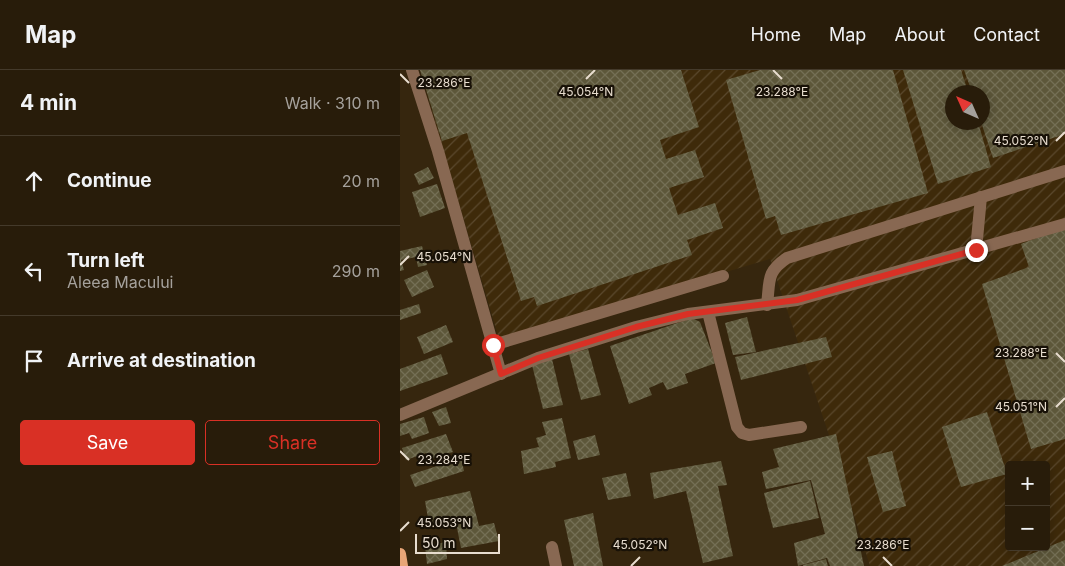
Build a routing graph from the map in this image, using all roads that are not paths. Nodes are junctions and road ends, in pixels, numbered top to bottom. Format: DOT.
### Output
graph roads {
  1 [pos="412,70"];
  2 [pos="1065,170"];
  3 [pos="981,197"];
  4 [pos="1065,224"];
  5 [pos="976,250"];
  6 [pos="723,276"];
  7 [pos="767,305"];
  8 [pos="708,312"];
  9 [pos="493,345"];
  10 [pos="501,374"];
  11 [pos="400,415"];
  12 [pos="801,427"];
  13 [pos="552,547"];
  14 [pos="400,554"];
  15 [pos="402,566"];
  16 [pos="556,566"];
  1 -- 9 [label="street"];
  2 -- 3 [label="street"];
  3 -- 5 [label="street"];
  3 -- 7 [label="street"];
  4 -- 5 [label="street"];
  5 -- 7 [label="street"];
  6 -- 9 [label="street"];
  7 -- 8 [label="street"];
  8 -- 10 [label="street"];
  8 -- 12 [label="street"];
  9 -- 10 [label="street"];
  10 -- 11 [label="street"];
  13 -- 16 [label="street"];
  14 -- 15 [label="main road"];
}
